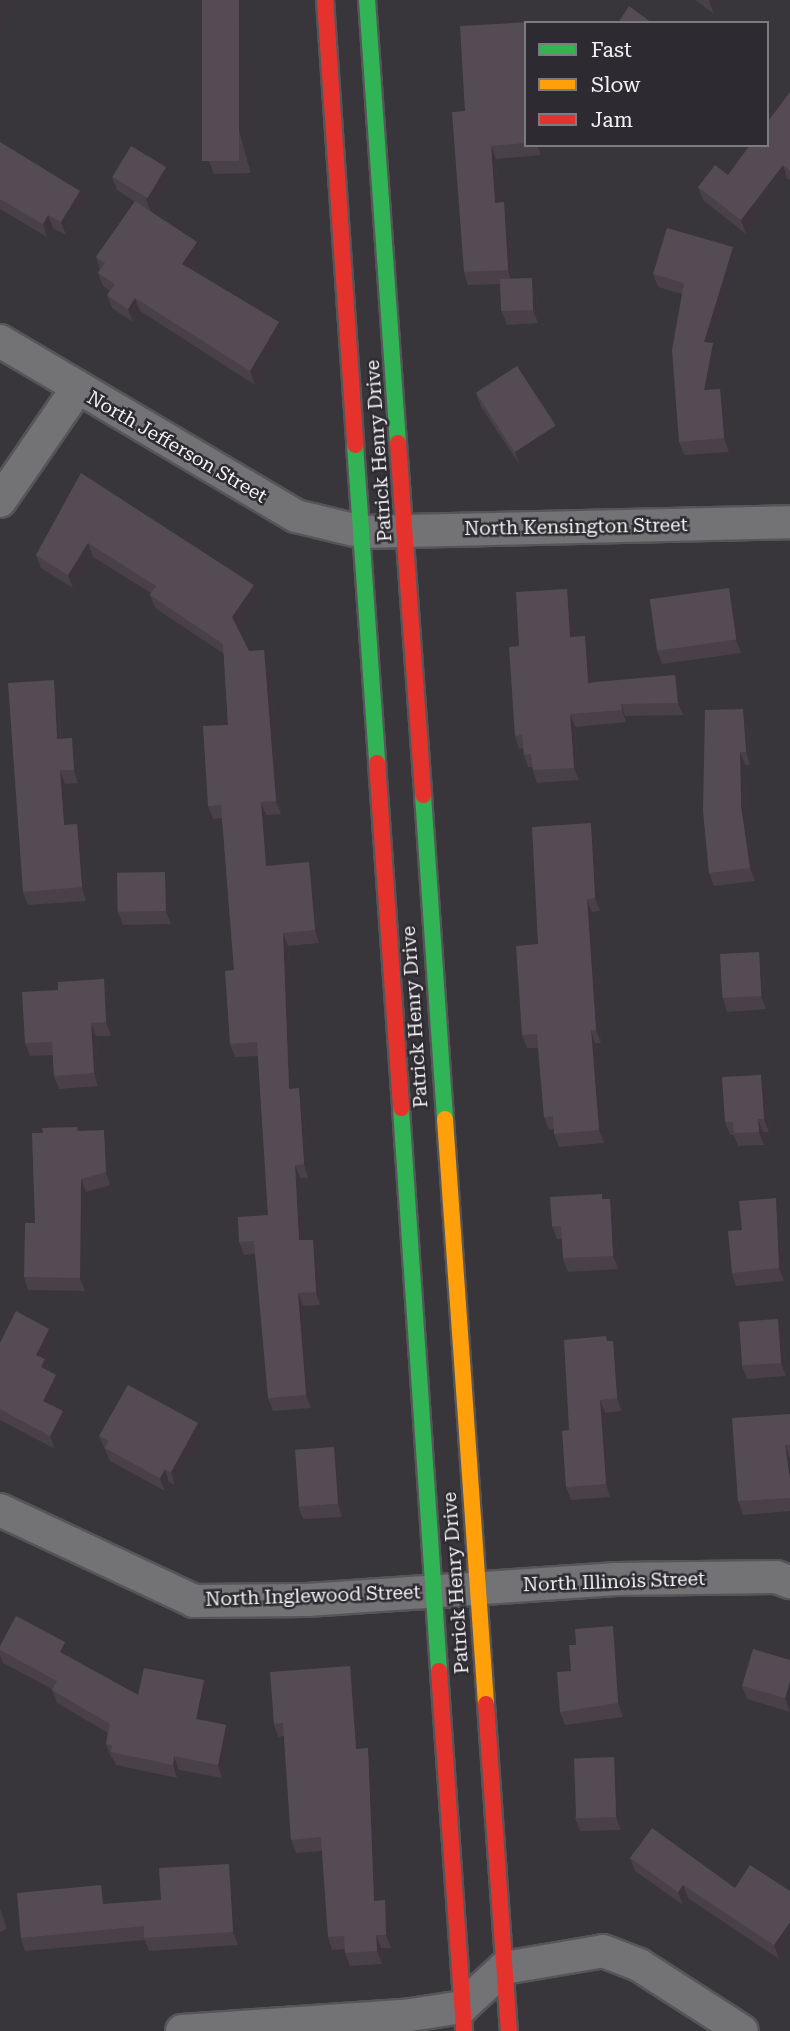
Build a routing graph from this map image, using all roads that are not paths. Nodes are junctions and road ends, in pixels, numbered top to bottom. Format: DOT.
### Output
graph roads {
  1 [pos="325,0"];
  2 [pos="367,0"];
  3 [pos="0,341"];
  4 [pos="78,389"];
  5 [pos="0,501"];
  6 [pos="790,522"];
  7 [pos="362,531"];
  8 [pos="406,531"];
  9 [pos="0,1510"];
  10 [pos="790,1582"];
  11 [pos="477,1588"];
  12 [pos="437,1591"];
  13 [pos="504,1968"];
  14 [pos="463,2019"];
  15 [pos="182,2031"];
  16 [pos="509,2031"];
  17 [pos="742,2031"];
  1 -- 7 [label="street, Patrick Henry Drive"];
  2 -- 8 [label="street, Patrick Henry Drive"];
  3 -- 4 [label="street, North Jefferson Street"];
  4 -- 5 [label="street"];
  4 -- 7 [label="street, North Jefferson Street"];
  6 -- 8 [label="street, North Kensington Street"];
  7 -- 8 [label="street, North Kensington Street"];
  7 -- 12 [label="street, Patrick Henry Drive"];
  8 -- 11 [label="street, Patrick Henry Drive"];
  9 -- 12 [label="street, North Inglewood Street"];
  10 -- 11 [label="street, North Illinois Street"];
  11 -- 12 [label="street, North Illinois Street"];
  11 -- 13 [label="street, Patrick Henry Drive"];
  12 -- 14 [label="street, Patrick Henry Drive"];
  13 -- 14 [label="street"];
  13 -- 16 [label="street, Patrick Henry Drive"];
  13 -- 17 [label="street"];
  14 -- 15 [label="street"];
}
